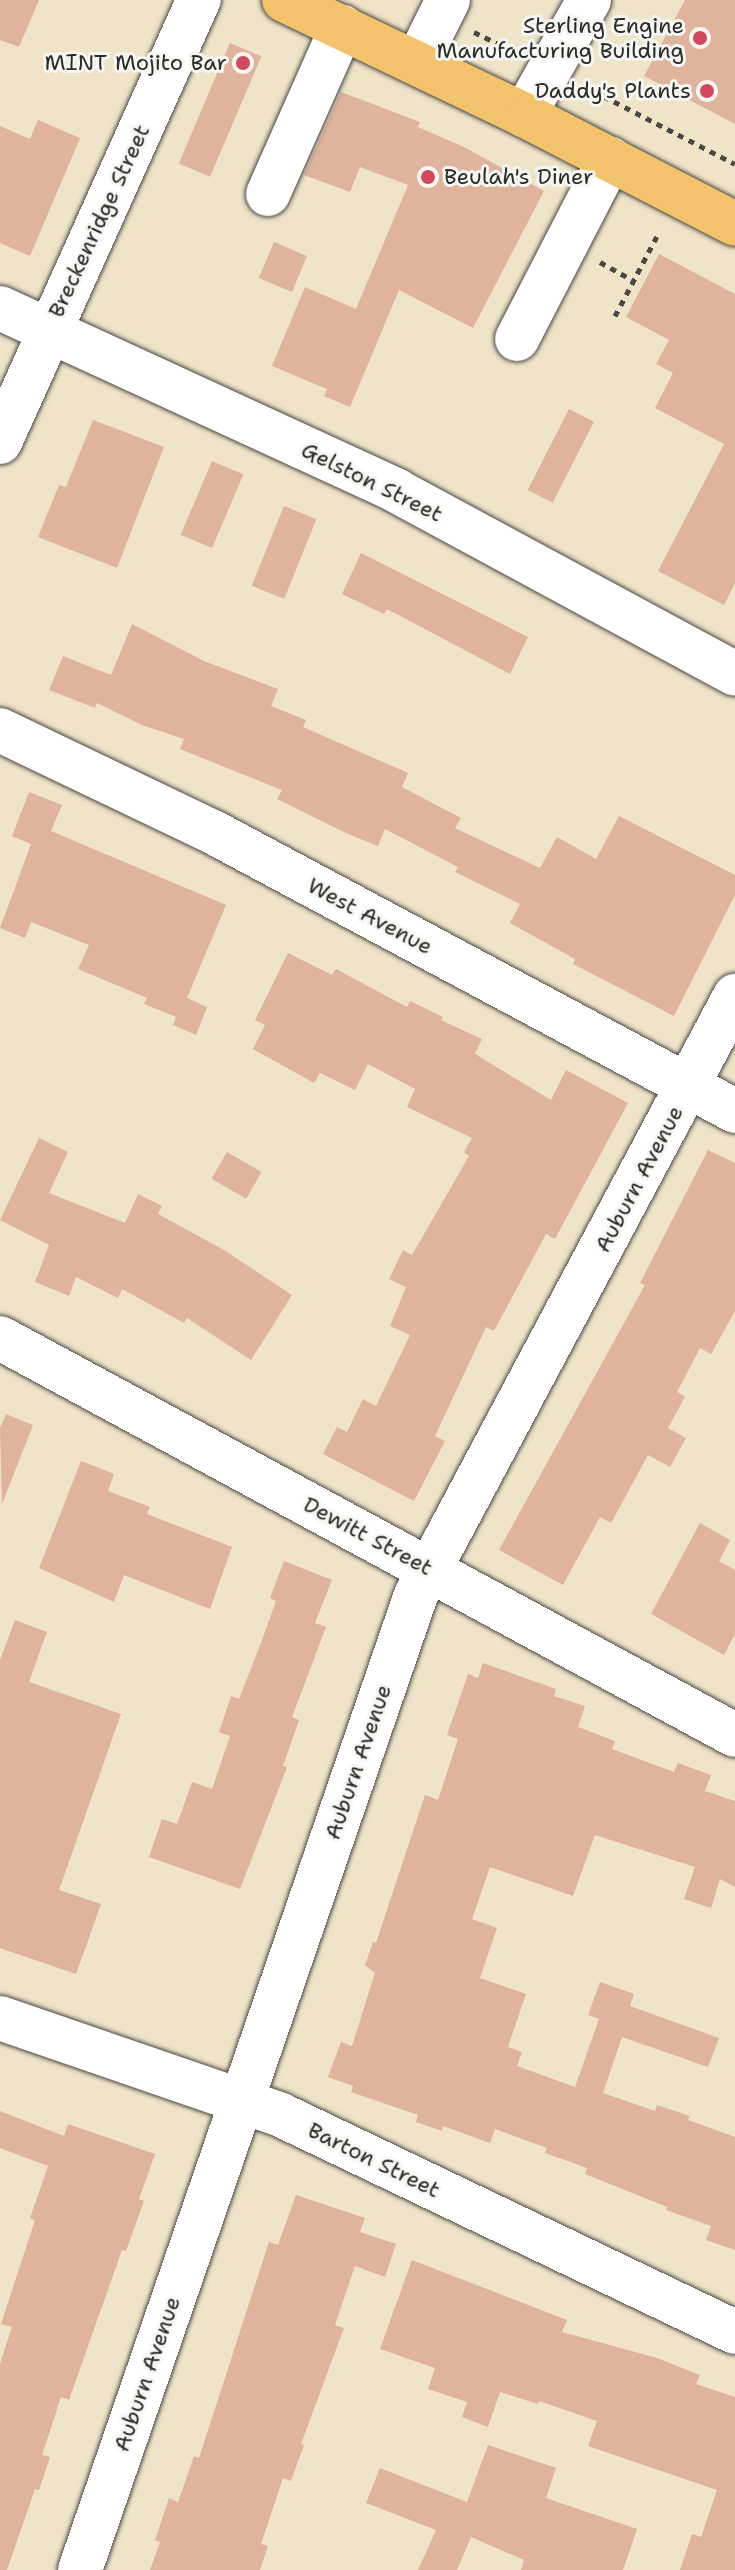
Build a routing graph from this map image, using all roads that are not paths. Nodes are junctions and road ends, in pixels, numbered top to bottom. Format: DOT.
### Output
graph roads {
  1 [pos="199,0"];
  2 [pos="284,0"];
  3 [pos="448,0"];
  4 [pos="589,0"];
  5 [pos="333,15"];
  6 [pos="417,62"];
  7 [pos="524,115"];
  8 [pos="610,159"];
  9 [pos="268,194"];
  10 [pos="735,224"];
  11 [pos="0,308"];
  12 [pos="48,331"];
  13 [pos="517,339"];
  14 [pos="0,442"];
  15 [pos="735,674"];
  16 [pos="0,730"];
  17 [pos="735,996"];
  18 [pos="688,1086"];
  19 [pos="735,1111"];
  20 [pos="0,1338"];
  21 [pos="431,1570"];
  22 [pos="735,1735"];
  23 [pos="0,2018"];
  24 [pos="242,2099"];
  25 [pos="735,2332"];
  26 [pos="80,2570"];
  1 -- 12 [label="street, Breckenridge Street"];
  2 -- 5 [label="main road"];
  3 -- 6 [label="street"];
  4 -- 7 [label="street"];
  5 -- 6 [label="main road"];
  5 -- 9 [label="street"];
  6 -- 7 [label="main road"];
  7 -- 8 [label="main road"];
  8 -- 10 [label="main road"];
  8 -- 13 [label="street"];
  11 -- 12 [label="street, Gelston Street"];
  12 -- 14 [label="street, Breckenridge Street"];
  12 -- 15 [label="street, Gelston Street"];
  16 -- 18 [label="street, West Avenue"];
  17 -- 18 [label="street, Auburn Avenue"];
  18 -- 19 [label="street, West Avenue"];
  18 -- 21 [label="street, Auburn Avenue"];
  20 -- 21 [label="street, Dewitt Street"];
  21 -- 22 [label="street, Dewitt Street"];
  21 -- 24 [label="street, Auburn Avenue"];
  23 -- 24 [label="street, Barton Street"];
  24 -- 25 [label="street, Barton Street"];
  24 -- 26 [label="street, Auburn Avenue"];
}
